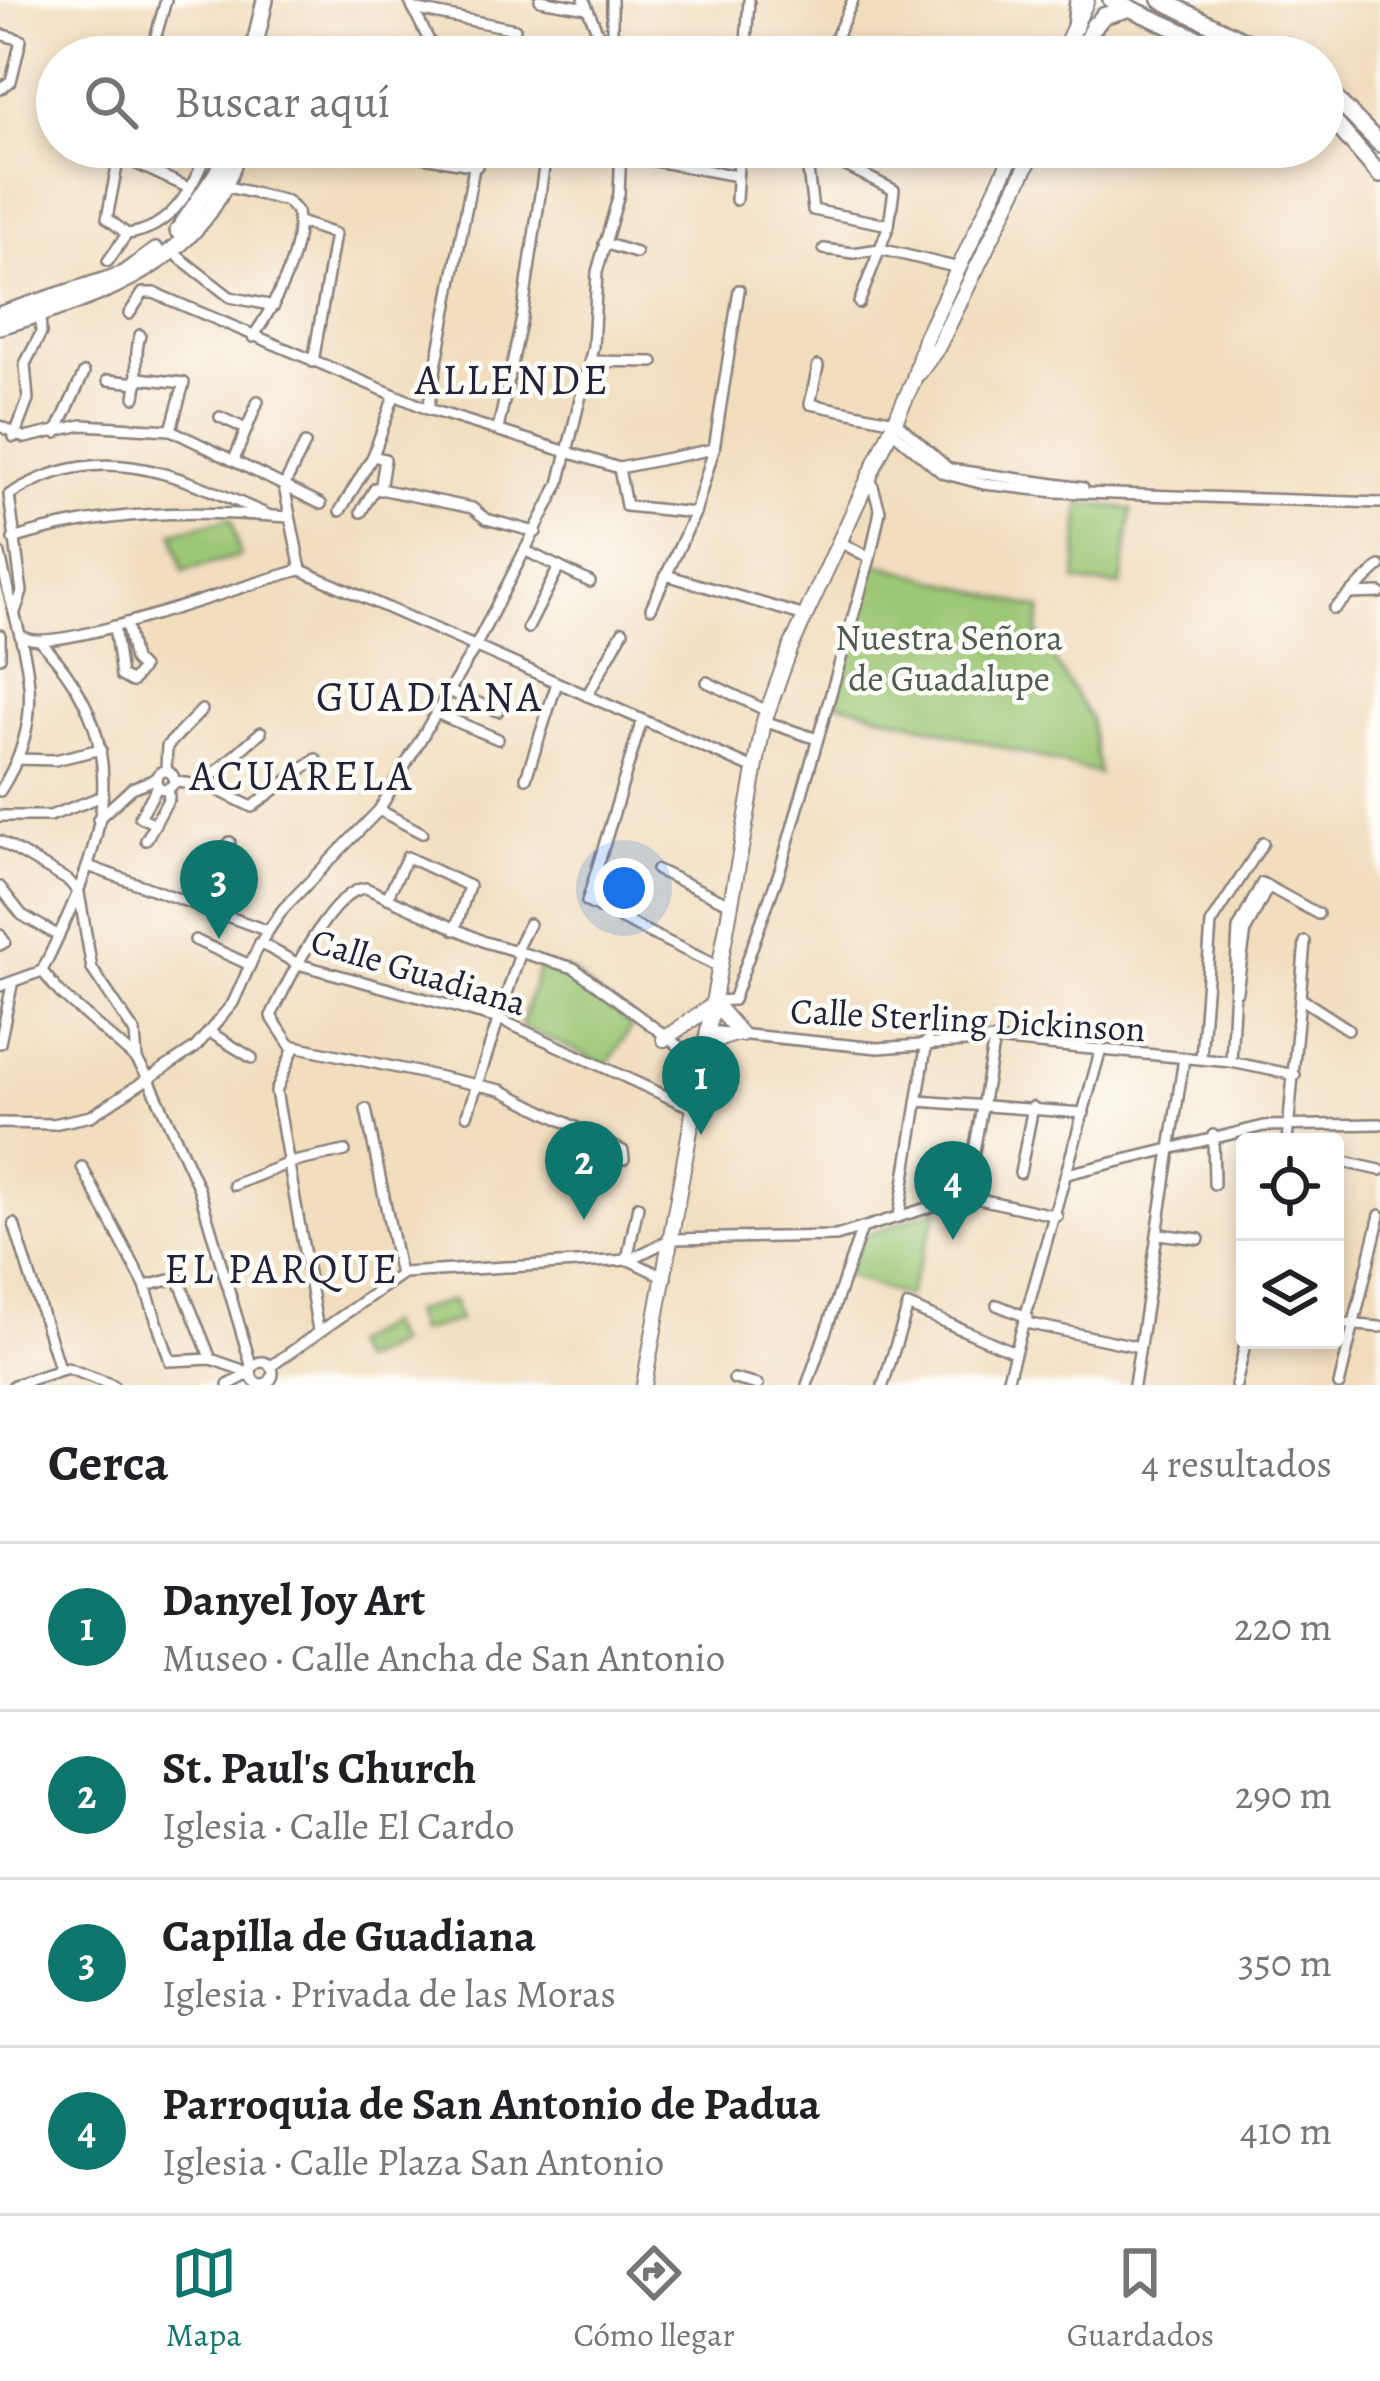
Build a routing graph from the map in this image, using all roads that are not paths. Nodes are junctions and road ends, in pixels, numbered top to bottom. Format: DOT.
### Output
graph roads {
  1 [pos="166,0"];
  2 [pos="269,0"];
  3 [pos="540,0"];
  4 [pos="612,0"];
  5 [pos="854,0"];
  6 [pos="1083,0"];
  7 [pos="1109,0"];
  8 [pos="1161,0"];
  9 [pos="1179,0"];
  10 [pos="745,1"];
  11 [pos="1135,3"];
  12 [pos="411,4"];
  13 [pos="586,4"];
  14 [pos="515,29"];
  15 [pos="1082,30"];
  16 [pos="0,34"];
  17 [pos="156,36"];
  18 [pos="261,36"];
  19 [pos="427,36"];
  20 [pos="600,36"];
  21 [pos="611,36"];
  22 [pos="745,36"];
  23 [pos="837,36"];
  24 [pos="1077,36"];
  25 [pos="1081,36"];
  26 [pos="1199,36"];
  27 [pos="1211,36"];
  28 [pos="1234,36"];
  29 [pos="1249,36"];
  30 [pos="0,89"];
  31 [pos="1344,101"];
  32 [pos="1344,105"];
  33 [pos="1344,122"];
  34 [pos="1344,134"];
  35 [pos="1380,134"];
  36 [pos="1380,144"];
  37 [pos="1380,161"];
  38 [pos="116,168"];
  39 [pos="145,168"];
  40 [pos="199,168"];
  41 [pos="218,168"];
  42 [pos="230,168"];
  43 [pos="477,168"];
  44 [pos="544,168"];
  45 [pos="620,168"];
  46 [pos="700,168"];
  47 [pos="738,168"];
  48 [pos="808,168"];
  49 [pos="849,168"];
  50 [pos="1006,168"];
  51 [pos="1026,168"];
  52 [pos="1380,175"];
  53 [pos="737,176"];
  54 [pos="224,186"];
  55 [pos="189,188"];
  56 [pos="736,200"];
  57 [pos="990,203"];
  58 [pos="1006,210"];
  59 [pos="299,223"];
  60 [pos="889,225"];
  61 [pos="127,234"];
  62 [pos="604,243"];
  63 [pos="824,249"];
  64 [pos="880,249"];
  65 [pos="171,251"];
  66 [pos="636,253"];
  67 [pos="108,261"];
  68 [pos="968,271"];
  69 [pos="739,290"];
  70 [pos="860,297"];
  71 [pos="274,306"];
  72 [pos="40,314"];
  73 [pos="129,314"];
  74 [pos="0,315"];
  75 [pos="0,326"];
  76 [pos="140,334"];
  77 [pos="253,338"];
  78 [pos="590,361"];
  79 [pos="313,362"];
  80 [pos="653,362"];
  81 [pos="818,366"];
  82 [pos="84,373"];
  83 [pos="108,380"];
  84 [pos="138,380"];
  85 [pos="394,396"];
  86 [pos="135,397"];
  87 [pos="257,401"];
  88 [pos="428,409"];
  89 [pos="220,417"];
  90 [pos="893,425"];
  91 [pos="0,426"];
  92 [pos="246,429"];
  93 [pos="498,429"];
  94 [pos="171,430"];
  95 [pos="56,433"];
  96 [pos="14,437"];
  97 [pos="305,444"];
  98 [pos="571,449"];
  99 [pos="714,449"];
  100 [pos="373,456"];
  101 [pos="234,460"];
  102 [pos="619,468"];
  103 [pos="870,476"];
  104 [pos="284,486"];
  105 [pos="377,489"];
  106 [pos="1380,503"];
  107 [pos="320,504"];
  108 [pos="340,511"];
  109 [pos="362,512"];
  110 [pos="695,513"];
  111 [pos="268,515"];
  112 [pos="289,517"];
  113 [pos="536,532"];
  114 [pos="13,539"];
  115 [pos="840,542"];
  116 [pos="526,551"];
  117 [pos="0,554"];
  118 [pos="870,558"];
  119 [pos="1380,566"];
  120 [pos="559,567"];
  121 [pos="301,570"];
  122 [pos="666,575"];
  123 [pos="590,582"];
  124 [pos="1380,593"];
  125 [pos="1350,594"];
  126 [pos="651,608"];
  127 [pos="1334,609"];
  128 [pos="15,612"];
  129 [pos="806,616"];
  130 [pos="120,625"];
  131 [pos="528,628"];
  132 [pos="623,632"];
  133 [pos="22,633"];
  134 [pos="0,635"];
  135 [pos="40,642"];
  136 [pos="475,646"];
  137 [pos="0,657"];
  138 [pos="706,682"];
  139 [pos="556,683"];
  140 [pos="448,691"];
  141 [pos="587,696"];
  142 [pos="202,710"];
  143 [pos="498,711"];
  144 [pos="436,713"];
  145 [pos="765,716"];
  146 [pos="642,720"];
  147 [pos="261,732"];
  148 [pos="498,739"];
  149 [pos="817,739"];
  150 [pos="101,749"];
  151 [pos="316,759"];
  152 [pos="17,760"];
  153 [pos="752,768"];
  154 [pos="526,778"];
  155 [pos="164,784"];
  156 [pos="201,785"];
  157 [pos="0,790"];
  158 [pos="100,797"];
  159 [pos="379,810"];
  160 [pos="0,816"];
  161 [pos="98,819"];
  162 [pos="422,832"];
  163 [pos="146,840"];
  164 [pos="0,842"];
  165 [pos="230,842"];
  166 [pos="1263,843"];
  167 [pos="88,866"];
  168 [pos="657,870"];
  169 [pos="0,887"];
  170 [pos="80,893"];
  171 [pos="387,898"];
  172 [pos="728,903"];
  173 [pos="200,905"];
  174 [pos="1318,914"];
  175 [pos="529,924"];
  176 [pos="454,930"];
  177 [pos="268,931"];
  178 [pos="0,935"];
  179 [pos="59,936"];
  180 [pos="195,940"];
  181 [pos="1305,942"];
  182 [pos="260,944"];
  183 [pos="0,945"];
  184 [pos="517,953"];
  185 [pos="298,964"];
  186 [pos="250,965"];
  187 [pos="719,968"];
  188 [pos="42,971"];
  189 [pos="6,985"];
  190 [pos="1300,998"];
  191 [pos="713,1003"];
  192 [pos="499,1019"];
  193 [pos="1348,1029"];
  194 [pos="211,1033"];
  195 [pos="738,1034"];
  196 [pos="707,1037"];
  197 [pos="664,1039"];
  198 [pos="994,1040"];
  199 [pos="928,1041"];
  200 [pos="0,1043"];
  201 [pos="294,1048"];
  202 [pos="1101,1049"];
  203 [pos="252,1058"];
  204 [pos="1184,1058"];
  205 [pos="1201,1058"];
  206 [pos="137,1060"];
  207 [pos="1232,1062"];
  208 [pos="702,1064"];
  209 [pos="1295,1075"];
  210 [pos="148,1077"];
  211 [pos="477,1083"];
  212 [pos="918,1101"];
  213 [pos="984,1104"];
  214 [pos="1033,1106"];
  215 [pos="365,1109"];
  216 [pos="694,1109"];
  217 [pos="1084,1113"];
  218 [pos="467,1114"];
  219 [pos="0,1123"];
  220 [pos="1380,1124"];
  221 [pos="1290,1128"];
  222 [pos="581,1131"];
  223 [pos="1289,1133"];
  224 [pos="1213,1135"];
  225 [pos="1172,1147"];
  226 [pos="345,1151"];
  227 [pos="289,1163"];
  228 [pos="1348,1163"];
  229 [pos="82,1167"];
  230 [pos="1380,1170"];
  231 [pos="1019,1173"];
  232 [pos="1067,1174"];
  233 [pos="1214,1184"];
  234 [pos="234,1185"];
  235 [pos="966,1196"];
  236 [pos="638,1206"];
  237 [pos="1380,1215"];
  238 [pos="899,1216"];
  239 [pos="1057,1216"];
  240 [pos="14,1224"];
  241 [pos="862,1228"];
  242 [pos="1159,1234"];
  243 [pos="671,1239"];
  244 [pos="1199,1239"];
  245 [pos="628,1261"];
  246 [pos="400,1275"];
  247 [pos="666,1278"];
  248 [pos="145,1286"];
  249 [pos="997,1305"];
  250 [pos="1027,1320"];
  251 [pos="1344,1324"];
  252 [pos="1353,1325"];
  253 [pos="1380,1328"];
  254 [pos="318,1330"];
  255 [pos="1140,1347"];
  256 [pos="1244,1349"];
  257 [pos="1014,1352"];
  258 [pos="211,1359"];
  259 [pos="272,1366"];
  260 [pos="59,1368"];
  261 [pos="251,1371"];
  262 [pos="734,1378"];
  263 [pos="14,1385"];
  264 [pos="113,1385"];
  265 [pos="228,1385"];
  266 [pos="259,1385"];
  267 [pos="644,1385"];
  268 [pos="758,1385"];
  269 [pos="807,1385"];
  270 [pos="883,1385"];
  271 [pos="1006,1385"];
  272 [pos="1134,1385"];
  273 [pos="1236,1385"];
  274 [pos="1339,1385"];
  1 -- 17 [label="street"];
  2 -- 18 [label="main road"];
  3 -- 13 [label="street"];
  4 -- 21 [label="street"];
  5 -- 23 [label="street"];
  6 -- 15 [label="main road"];
  7 -- 11 [label="main road"];
  7 -- 15 [label="main road"];
  8 -- 28 [label="main road"];
  9 -- 29 [label="main road"];
  10 -- 22 [label="street"];
  11 -- 15 [label="main road"];
  11 -- 26 [label="main road"];
  11 -- 27 [label="main road"];
  12 -- 14 [label="street"];
  12 -- 19 [label="street"];
  13 -- 20 [label="street"];
  15 -- 24 [label="main road"];
  15 -- 25 [label="main road"];
  16 -- 30 [label="street"];
  31 -- 35 [label="main road"];
  32 -- 36 [label="main road"];
  33 -- 37 [label="main road"];
  34 -- 52 [label="main road"];
  38 -- 61 [label="street"];
  39 -- 55 [label="street"];
  40 -- 55 [label="street"];
  41 -- 74 [label="main road"];
  42 -- 54 [label="main road"];
  43 -- 88 [label="street"];
  44 -- 93 [label="street"];
  45 -- 62 [label="street"];
  46 -- 53 [label="street"];
  47 -- 53 [label="street"];
  48 -- 60 [label="street"];
  49 -- 60 [label="street"];
  50 -- 57 [label="main road"];
  51 -- 58 [label="main road"];
  53 -- 56 [label="street"];
  54 -- 59 [label="street"];
  54 -- 65 [label="main road"];
  55 -- 61 [label="street"];
  57 -- 58 [label="main road"];
  57 -- 68 [label="main road"];
  58 -- 68 [label="main road"];
  59 -- 71 [label="street"];
  59 -- 79 [label="street"];
  60 -- 64 [label="street"];
  61 -- 67 [label="street"];
  62 -- 66 [label="street"];
  62 -- 78 [label="street"];
  63 -- 64 [label="street"];
  64 -- 68 [label="street"];
  64 -- 70 [label="street"];
  65 -- 71 [label="street"];
  65 -- 72 [label="main road"];
  68 -- 90 [label="main road"];
  69 -- 99 [label="street"];
  71 -- 77 [label="street"];
  72 -- 75 [label="main road"];
  72 -- 96 [label="street"];
  73 -- 77 [label="street"];
  76 -- 84 [label="street"];
  77 -- 79 [label="street"];
  78 -- 80 [label="street"];
  78 -- 98 [label="street"];
  79 -- 85 [label="street"];
  81 -- 90 [label="street"];
  82 -- 95 [label="street"];
  83 -- 84 [label="street"];
  84 -- 86 [label="street"];
  84 -- 94 [label="street"];
  85 -- 88 [label="street"];
  85 -- 100 [label="street"];
  87 -- 92 [label="street"];
  88 -- 93 [label="street"];
  89 -- 92 [label="street"];
  90 -- 103 [label="main road"];
  90 -- 106 [label="street"];
  91 -- 96 [label="street"];
  92 -- 101 [label="street"];
  93 -- 98 [label="street"];
  94 -- 95 [label="street"];
  94 -- 101 [label="street"];
  95 -- 96 [label="street"];
  97 -- 104 [label="street"];
  98 -- 102 [label="street"];
  98 -- 113 [label="street"];
  99 -- 102 [label="street"];
  99 -- 110 [label="street"];
  100 -- 105 [label="street"];
  100 -- 108 [label="street"];
  101 -- 104 [label="street"];
  102 -- 110 [label="street"];
  103 -- 115 [label="main road"];
  103 -- 118 [label="street"];
  104 -- 107 [label="street"];
  104 -- 112 [label="street"];
  105 -- 109 [label="street"];
  105 -- 113 [label="street"];
  110 -- 122 [label="street"];
  111 -- 112 [label="street"];
  111 -- 114 [label="street"];
  111 -- 114 [label="street"];
  112 -- 121 [label="street"];
  113 -- 116 [label="street"];
  114 -- 128 [label="street"];
  115 -- 118 [label="street"];
  115 -- 129 [label="main road"];
  116 -- 120 [label="street"];
  116 -- 136 [label="street"];
  117 -- 128 [label="street"];
  118 -- 149 [label="street"];
  119 -- 125 [label="street"];
  120 -- 123 [label="street"];
  120 -- 131 [label="street"];
  121 -- 130 [label="street"];
  121 -- 136 [label="street"];
  122 -- 126 [label="street"];
  122 -- 129 [label="street"];
  124 -- 125 [label="street"];
  125 -- 127 [label="street"];
  128 -- 133 [label="street"];
  129 -- 145 [label="main road"];
  130 -- 130 [label="street"];
  130 -- 135 [label="street"];
  132 -- 141 [label="street"];
  133 -- 134 [label="street"];
  133 -- 135 [label="street"];
  133 -- 152 [label="street"];
  134 -- 137 [label="street"];
  135 -- 150 [label="street"];
  136 -- 139 [label="street"];
  136 -- 140 [label="street"];
  138 -- 145 [label="street"];
  139 -- 141 [label="street"];
  139 -- 154 [label="street"];
  140 -- 143 [label="street"];
  140 -- 144 [label="street"];
  141 -- 146 [label="street"];
  142 -- 155 [label="street"];
  144 -- 148 [label="street"];
  144 -- 159 [label="street"];
  145 -- 149 [label="street"];
  145 -- 153 [label="main road"];
  146 -- 153 [label="street"];
  146 -- 187 [label="street"];
  147 -- 156 [label="street"];
  149 -- 191 [label="street"];
  150 -- 152 [label="street"];
  150 -- 158 [label="street"];
  151 -- 156 [label="street"];
  152 -- 157 [label="street"];
  153 -- 172 [label="main road"];
  155 -- 156 [label="street"];
  155 -- 161 [label="street"];
  155 -- 163 [label="street"];
  158 -- 160 [label="street"];
  158 -- 161 [label="street"];
  159 -- 162 [label="street"];
  159 -- 177 [label="street"];
  161 -- 167 [label="street"];
  164 -- 170 [label="street"];
  165 -- 173 [label="street"];
  166 -- 205 [label="street"];
  167 -- 170 [label="street"];
  167 -- 173 [label="street"];
  168 -- 172 [label="street"];
  169 -- 179 [label="street"];
  170 -- 179 [label="street"];
  170 -- 206 [label="street"];
  171 -- 176 [label="street"];
  171 -- 176 [label="street"];
  171 -- 185 [label="street"];
  172 -- 187 [label="main road"];
  173 -- 177 [label="street"];
  174 -- 207 [label="street"];
  175 -- 184 [label="street"];
  176 -- 184 [label="street"];
  177 -- 182 [label="street"];
  178 -- 183 [label="street"];
  179 -- 188 [label="street"];
  180 -- 186 [label="street"];
  181 -- 190 [label="street"];
  182 -- 185 [label="street, Calle Guadiana"];
  182 -- 186 [label="street"];
  184 -- 192 [label="street"];
  184 -- 197 [label="street"];
  185 -- 192 [label="street, Calle Guadiana"];
  185 -- 201 [label="street"];
  186 -- 194 [label="street"];
  187 -- 191 [label="main road"];
  188 -- 189 [label="street"];
  188 -- 206 [label="street"];
  189 -- 200 [label="street"];
  190 -- 193 [label="street"];
  190 -- 209 [label="street"];
  191 -- 195 [label="main road"];
  191 -- 196 [label="main road"];
  191 -- 197 [label="main road"];
  192 -- 211 [label="street"];
  192 -- 216 [label="street, Calle Guadiana"];
  194 -- 203 [label="street"];
  194 -- 210 [label="street"];
  195 -- 196 [label="main road"];
  195 -- 199 [label="street, Calle Sterling Dickinson"];
  196 -- 208 [label="main road"];
  197 -- 208 [label="street"];
  198 -- 199 [label="street, Calle Sterling Dickinson"];
  198 -- 202 [label="street, Calle Sterling Dickinson"];
  198 -- 213 [label="street"];
  199 -- 212 [label="street"];
  201 -- 211 [label="street"];
  201 -- 227 [label="street"];
  202 -- 204 [label="street, Calle Sterling Dickinson"];
  202 -- 217 [label="street"];
  204 -- 205 [label="street, Calle Sterling Dickinson"];
  204 -- 225 [label="street"];
  205 -- 207 [label="street, Calle Sterling Dickinson"];
  206 -- 210 [label="street"];
  207 -- 209 [label="street, Calle Sterling Dickinson"];
  208 -- 216 [label="main road"];
  209 -- 221 [label="street"];
  210 -- 219 [label="street"];
  210 -- 261 [label="street"];
  211 -- 218 [label="street"];
  211 -- 222 [label="street"];
  212 -- 213 [label="street"];
  212 -- 238 [label="street"];
  213 -- 214 [label="street"];
  213 -- 235 [label="street"];
  214 -- 217 [label="street"];
  214 -- 231 [label="street"];
  215 -- 246 [label="street"];
  216 -- 243 [label="main road"];
  217 -- 232 [label="street"];
  220 -- 221 [label="street"];
  221 -- 223 [label="street"];
  221 -- 224 [label="street"];
  222 -- 222 [label="street"];
  224 -- 225 [label="street"];
  224 -- 233 [label="street"];
  225 -- 232 [label="street"];
  225 -- 242 [label="street"];
  226 -- 227 [label="street"];
  227 -- 234 [label="street"];
  227 -- 254 [label="street"];
  228 -- 230 [label="street"];
  229 -- 248 [label="street"];
  232 -- 239 [label="street"];
  235 -- 238 [label="street"];
  235 -- 239 [label="street"];
  236 -- 245 [label="street"];
  237 -- 252 [label="street"];
  238 -- 241 [label="street"];
  239 -- 250 [label="street"];
  240 -- 260 [label="street"];
  241 -- 243 [label="street"];
  241 -- 269 [label="street"];
  242 -- 244 [label="street"];
  242 -- 255 [label="street"];
  243 -- 245 [label="street"];
  243 -- 247 [label="main road"];
  245 -- 246 [label="street"];
  245 -- 247 [label="street"];
  246 -- 254 [label="street"];
  247 -- 267 [label="main road"];
  248 -- 258 [label="street"];
  248 -- 258 [label="street"];
  249 -- 250 [label="street"];
  250 -- 255 [label="street"];
  250 -- 257 [label="street"];
  251 -- 252 [label="street"];
  252 -- 253 [label="street"];
  252 -- 274 [label="street"];
  254 -- 259 [label="street"];
  255 -- 272 [label="street"];
  256 -- 273 [label="street"];
  257 -- 270 [label="street"];
  257 -- 271 [label="street"];
  258 -- 261 [label="street"];
  259 -- 261 [label="street"];
  259 -- 266 [label="street"];
  260 -- 263 [label="street"];
  260 -- 264 [label="street"];
  261 -- 265 [label="street"];
  261 -- 266 [label="street"];
  262 -- 268 [label="street"];
}
